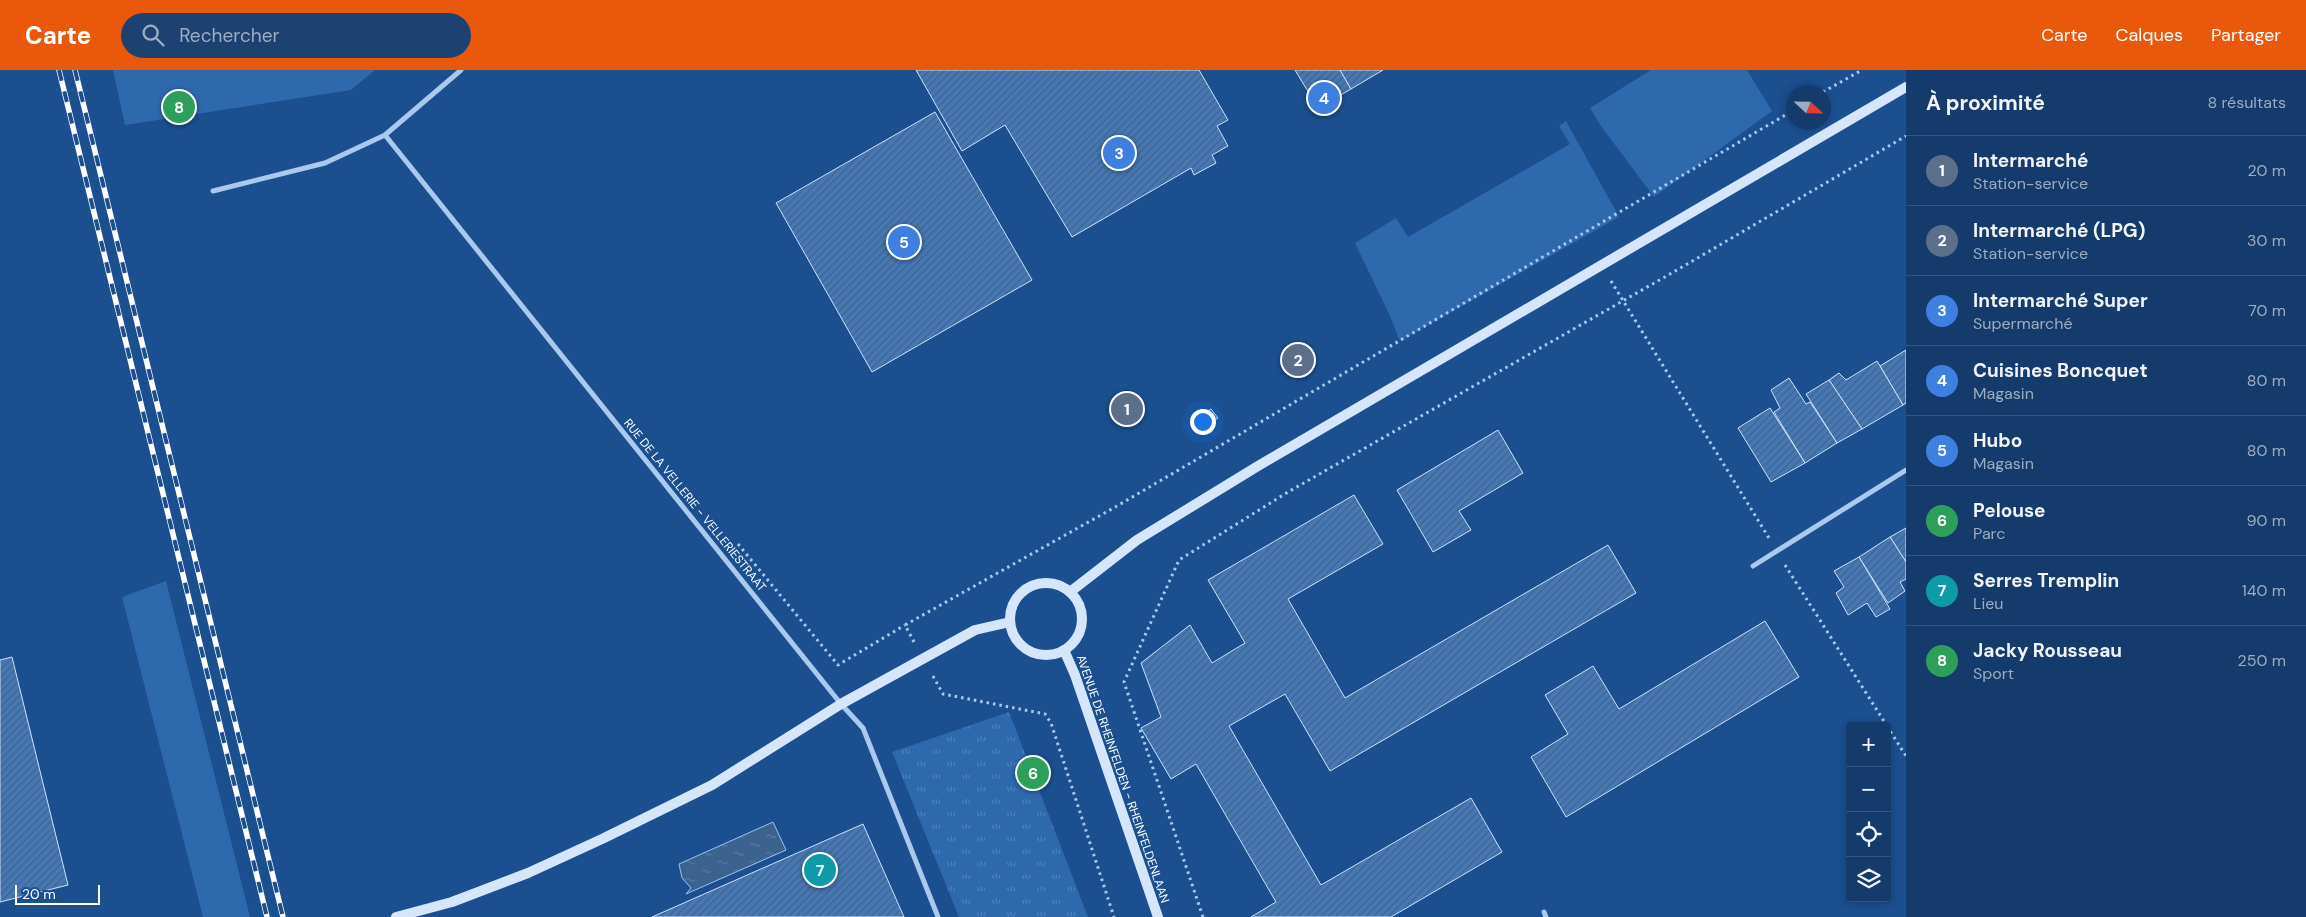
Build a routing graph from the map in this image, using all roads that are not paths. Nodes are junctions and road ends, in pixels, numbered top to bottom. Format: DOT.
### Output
graph roads {
  1 [pos="461,70"];
  2 [pos="1906,87"];
  3 [pos="385,135"];
  4 [pos="213,191"];
  5 [pos="1906,470"];
  6 [pos="1753,566"];
  7 [pos="1070,592"];
  8 [pos="1010,622"];
  9 [pos="1064,650"];
  10 [pos="841,704"];
  11 [pos="396,917"];
  12 [pos="938,917"];
  13 [pos="1158,917"];
  1 -- 3 [label="street"];
  2 -- 7 [label="main road"];
  3 -- 4 [label="street"];
  3 -- 10 [label="street, RUE DE LA VELLERIE - VELLERIESTRAAT"];
  5 -- 6 [label="street"];
  7 -- 8 [label="main road"];
  7 -- 9 [label="main road"];
  8 -- 9 [label="main road"];
  8 -- 10 [label="main road"];
  9 -- 13 [label="main road, AVENUE DE RHEINFELDEN - RHEINFELDENLAAN"];
  10 -- 11 [label="main road"];
  10 -- 12 [label="street, RUE DE LA VELLERIE - VELLERIESTRAAT"];
}
